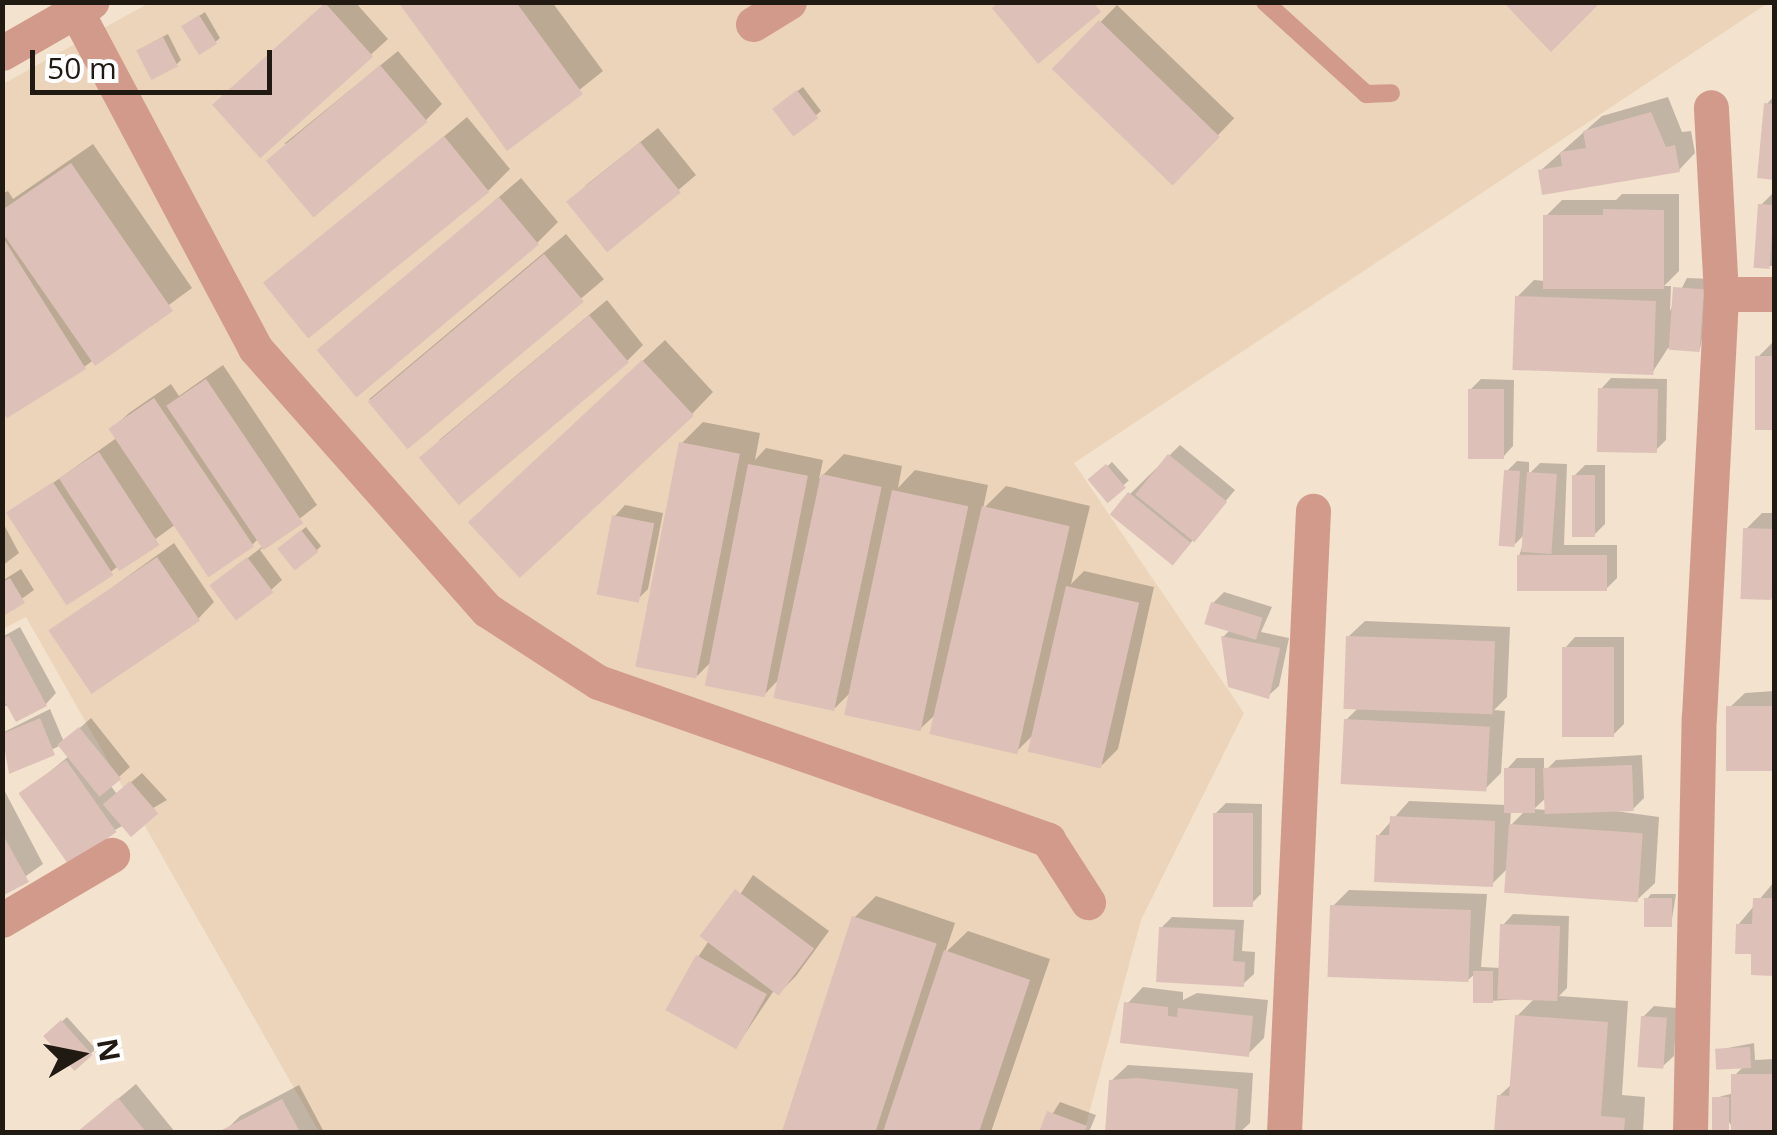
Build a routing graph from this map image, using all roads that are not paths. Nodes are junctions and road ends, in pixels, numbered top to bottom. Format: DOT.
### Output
graph roads {
  1 [pos="789,2"];
  2 [pos="1265,2"];
  3 [pos="83,7"];
  4 [pos="753,24"];
  5 [pos="2,53"];
  6 [pos="1391,93"];
  7 [pos="1711,106"];
  8 [pos="1721,294"];
  9 [pos="1774,294"];
  10 [pos="1313,511"];
  11 [pos="112,854"];
  12 [pos="1088,902"];
  13 [pos="2,920"];
  14 [pos="1284,1132"];
  15 [pos="1690,1132"];
  1 -- 4 [label="street"];
  2 -- 6 [label="lane"];
  3 -- 5 [label="street"];
  3 -- 12 [label="street"];
  7 -- 8 [label="street"];
  8 -- 9 [label="street"];
  8 -- 15 [label="street"];
  10 -- 14 [label="street"];
  11 -- 13 [label="street"];
}
